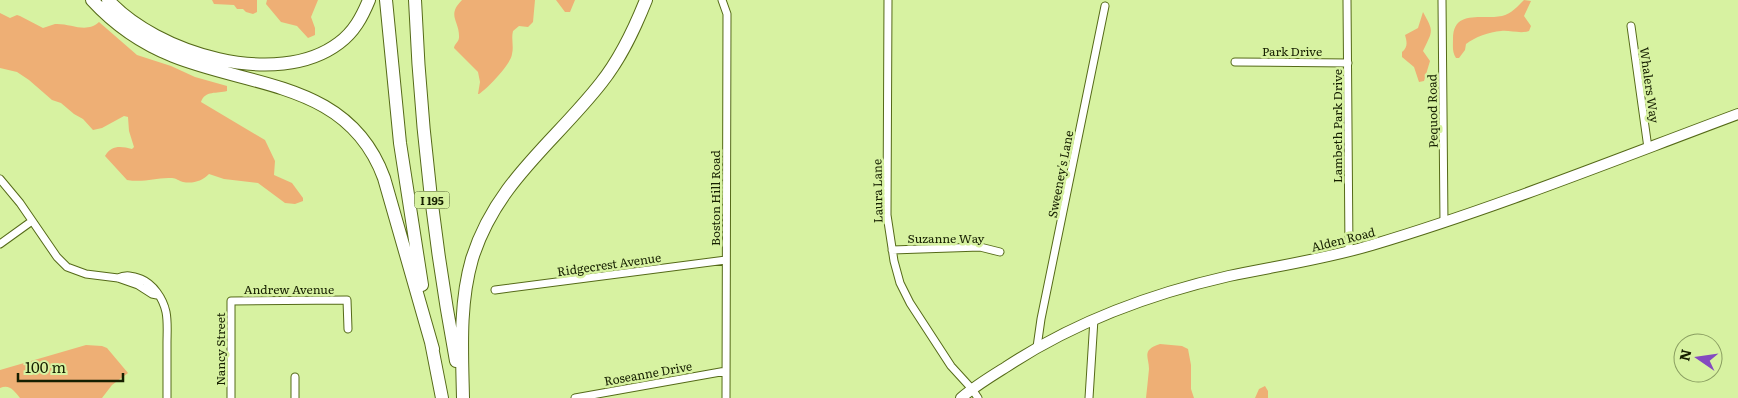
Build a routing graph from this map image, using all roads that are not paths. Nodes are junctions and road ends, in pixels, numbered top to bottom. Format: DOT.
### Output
graph roads {
  1 [pos="92,0"];
  2 [pos="108,0"];
  3 [pos="369,0"];
  4 [pos="386,0"];
  5 [pos="416,0"];
  6 [pos="646,0"];
  7 [pos="722,0"];
  8 [pos="888,0"];
  9 [pos="1347,0"];
  10 [pos="1442,0"];
  11 [pos="1105,6"];
  12 [pos="1631,26"];
  13 [pos="1235,62"];
  14 [pos="1348,63"];
  15 [pos="1738,114"];
  16 [pos="1648,148"];
  17 [pos="0,179"];
  18 [pos="32,221"];
  19 [pos="1444,222"];
  20 [pos="0,244"];
  21 [pos="892,250"];
  22 [pos="1349,251"];
  23 [pos="1000,252"];
  24 [pos="726,260"];
  25 [pos="495,290"];
  26 [pos="231,301"];
  27 [pos="1094,319"];
  28 [pos="348,329"];
  29 [pos="1037,347"];
  30 [pos="433,349"];
  31 [pos="726,371"];
  32 [pos="295,377"];
  33 [pos="975,393"];
  34 [pos="167,398"];
  35 [pos="231,398"];
  36 [pos="295,398"];
  37 [pos="442,398"];
  38 [pos="463,398"];
  39 [pos="575,398"];
  40 [pos="726,398"];
  41 [pos="961,398"];
  42 [pos="1089,398"];
  1 -- 30 [label="highway"];
  2 -- 3 [label="highway"];
  4 -- 30 [label="highway, I 195"];
  5 -- 38 [label="highway, I 195"];
  6 -- 38 [label="highway"];
  7 -- 24 [label="street, Boston Hill Road"];
  8 -- 21 [label="street, Laura Lane"];
  9 -- 14 [label="street, Lambeth Park Drive"];
  10 -- 19 [label="street, Pequod Road"];
  11 -- 29 [label="street, Sweeney's Lane"];
  12 -- 16 [label="street, Whalers Way"];
  13 -- 14 [label="street, Park Drive"];
  14 -- 22 [label="street, Lambeth Park Drive"];
  15 -- 16 [label="main road, Alden Road"];
  16 -- 19 [label="main road, Alden Road"];
  17 -- 18 [label="street"];
  18 -- 20 [label="street"];
  18 -- 34 [label="street"];
  19 -- 22 [label="main road, Alden Road"];
  21 -- 23 [label="street, Suzanne Way"];
  21 -- 33 [label="street, Laura Lane"];
  22 -- 27 [label="main road, Alden Road"];
  24 -- 25 [label="street, Ridgecrest Avenue"];
  24 -- 31 [label="street, Boston Hill Road"];
  26 -- 28 [label="street, Andrew Avenue"];
  26 -- 35 [label="street, Nancy Street"];
  27 -- 29 [label="main road, Alden Road"];
  27 -- 42 [label="street"];
  29 -- 33 [label="main road, Alden Road"];
  30 -- 37 [label="highway, I 195"];
  31 -- 39 [label="street, Roseanne Drive"];
  31 -- 40 [label="street, Boston Hill Road"];
  32 -- 36 [label="street"];
  33 -- 41 [label="main road, Alden Road"];
}
